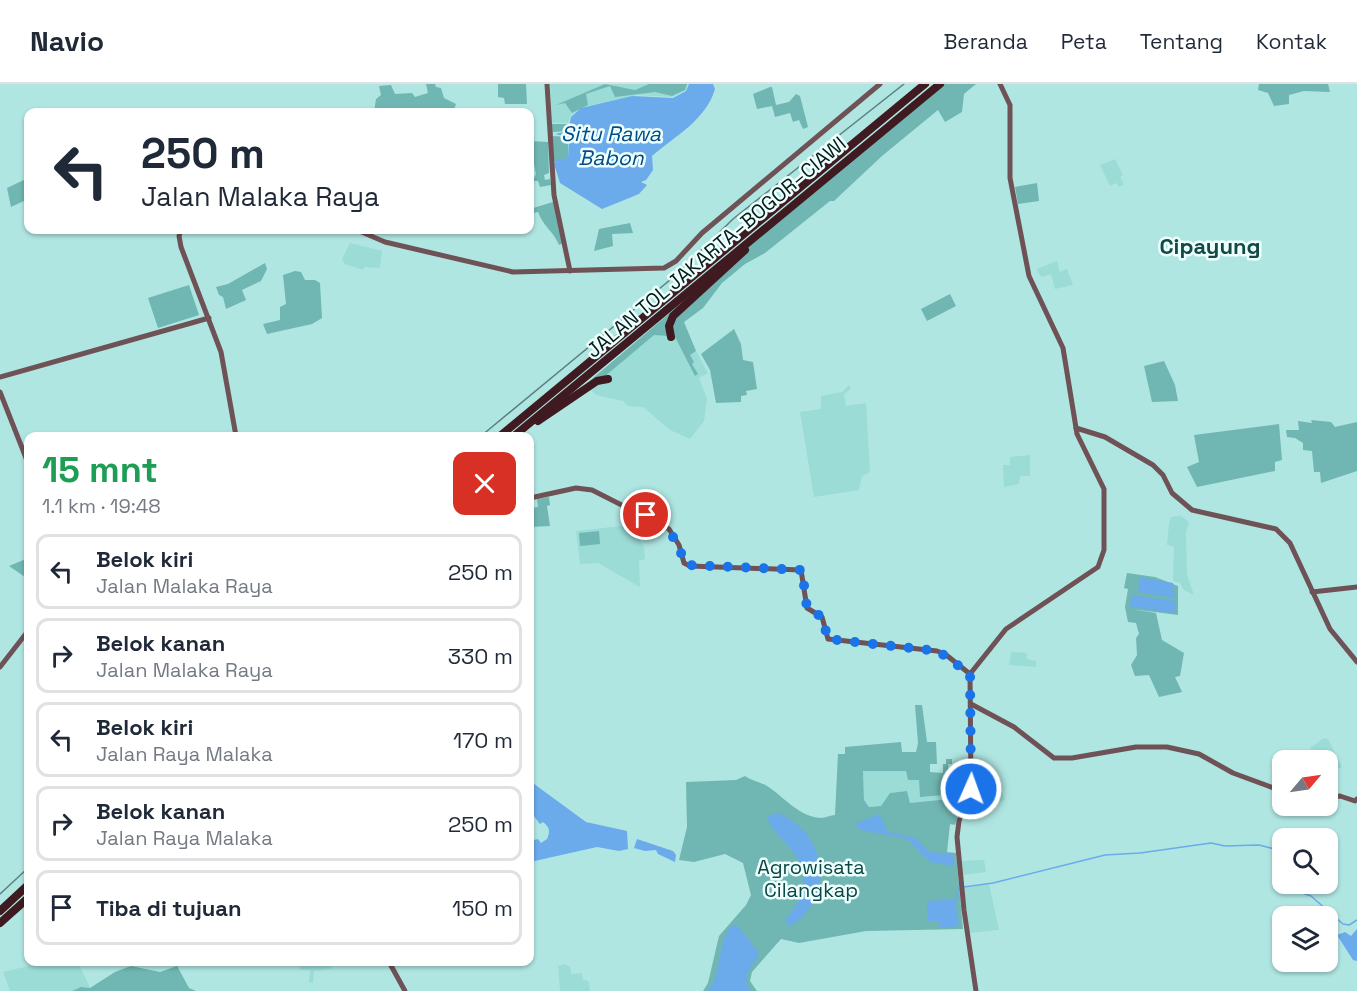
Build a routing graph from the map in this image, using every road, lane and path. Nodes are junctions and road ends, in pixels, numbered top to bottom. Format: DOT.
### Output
graph roads {
  1 [pos="547,84"];
  2 [pos="880,84"];
  3 [pos="925,84"];
  4 [pos="940,84"];
  5 [pos="999,84"];
  6 [pos="761,230"];
  7 [pos="179,234"];
  8 [pos="366,234"];
  9 [pos="570,271"];
  10 [pos="209,318"];
  11 [pos="671,337"];
  12 [pos="0,377"];
  13 [pos="608,379"];
  14 [pos="0,392"];
  15 [pos="1077,424"];
  16 [pos="526,427"];
  17 [pos="235,432"];
  18 [pos="505,432"];
  19 [pos="519,432"];
  20 [pos="24,453"];
  21 [pos="534,497"];
  22 [pos="1357,587"];
  23 [pos="1312,592"];
  24 [pos="24,636"];
  25 [pos="1357,662"];
  26 [pos="0,667"];
  27 [pos="970,674"];
  28 [pos="971,704"];
  29 [pos="1272,787"];
  30 [pos="1338,796"];
  31 [pos="1356,800"];
  32 [pos="24,889"];
  33 [pos="24,902"];
  34 [pos="0,910"];
  35 [pos="0,923"];
  36 [pos="391,966"];
  37 [pos="405,991"];
  38 [pos="976,991"];
  1 -- 9 [label="street"];
  2 -- 9 [label="street"];
  3 -- 18 [label="highway, JALAN TOL JAKARTA–BOGOR–CIAWI"];
  4 -- 6 [label="highway, JALAN TOL JAKARTA–BOGOR–CIAWI"];
  5 -- 15 [label="street"];
  6 -- 11 [label="highway"];
  6 -- 16 [label="highway, JALAN TOL JAKARTA–BOGOR–CIAWI"];
  7 -- 10 [label="street"];
  8 -- 9 [label="street"];
  10 -- 12 [label="street"];
  10 -- 17 [label="street"];
  13 -- 16 [label="highway"];
  14 -- 20 [label="street"];
  15 -- 23 [label="street"];
  15 -- 27 [label="street"];
  16 -- 19 [label="highway, JALAN TOL JAKARTA–BOGOR–CIAWI"];
  21 -- 27 [label="street"];
  22 -- 23 [label="street"];
  23 -- 25 [label="street"];
  24 -- 26 [label="street"];
  27 -- 28 [label="street"];
  28 -- 29 [label="street"];
  28 -- 38 [label="street"];
  30 -- 31 [label="street"];
  32 -- 34 [label="highway"];
  33 -- 35 [label="highway"];
  36 -- 37 [label="street"];
}
